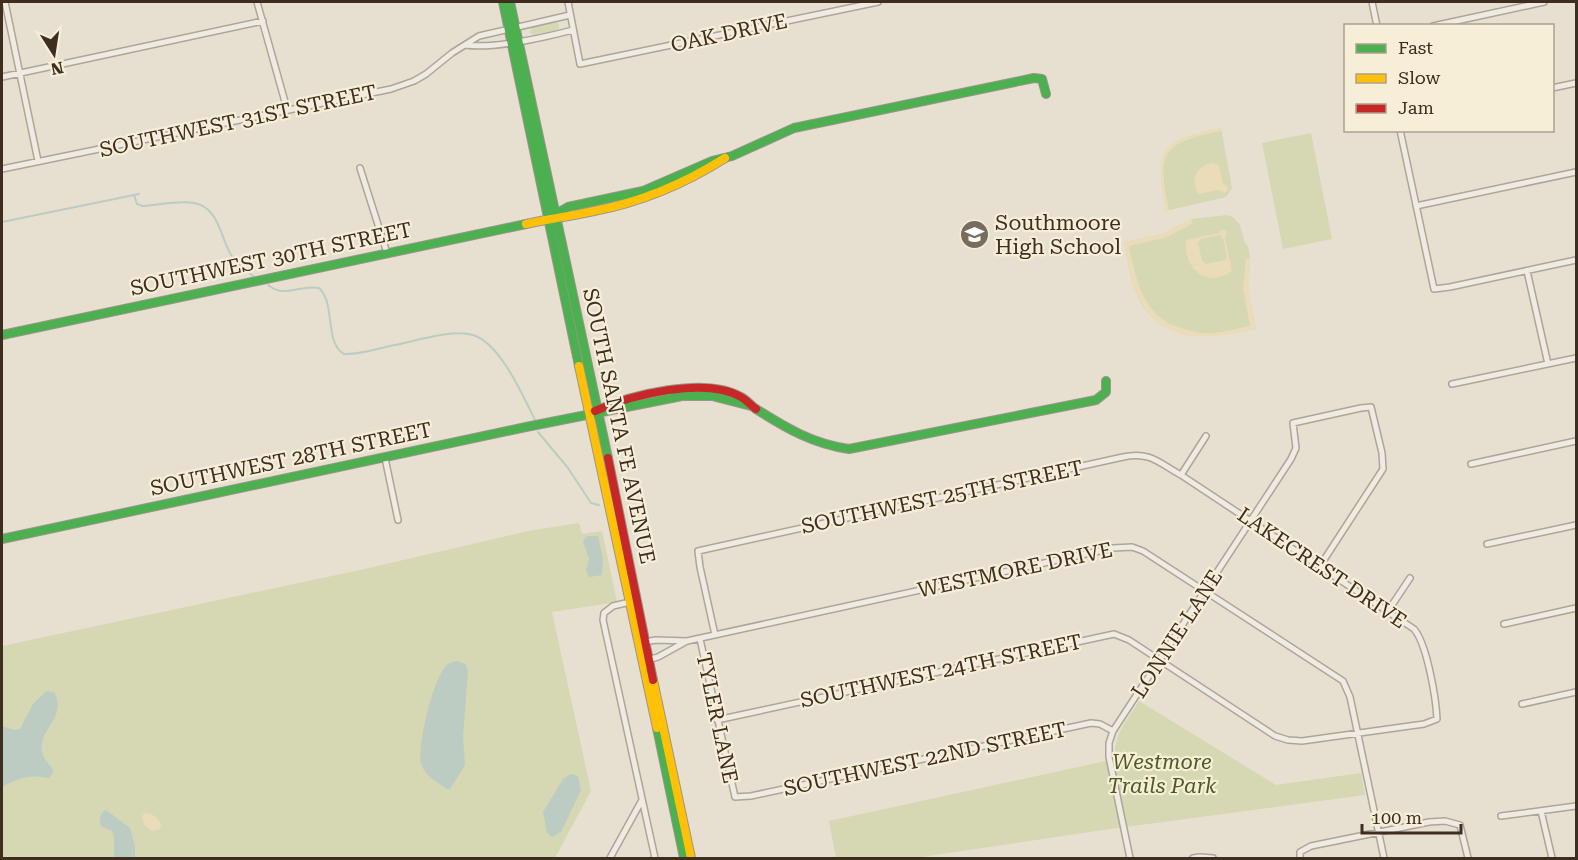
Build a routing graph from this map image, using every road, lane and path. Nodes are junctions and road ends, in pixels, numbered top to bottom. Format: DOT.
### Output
graph roads {
  1 [pos="5,2"];
  2 [pos="257,2"];
  3 [pos="503,2"];
  4 [pos="510,2"];
  5 [pos="568,2"];
  6 [pos="878,2"];
  7 [pos="1372,2"];
  8 [pos="1544,2"];
  9 [pos="570,15"];
  10 [pos="263,21"];
  11 [pos="1377,24"];
  12 [pos="1442,24"];
  13 [pos="512,29"];
  14 [pos="573,30"];
  15 [pos="515,42"];
  16 [pos="463,45"];
  17 [pos="20,74"];
  18 [pos="2,77"];
  19 [pos="1576,83"];
  20 [pos="1554,88"];
  21 [pos="1046,94"];
  22 [pos="287,109"];
  23 [pos="1400,132"];
  24 [pos="38,161"];
  25 [pos="360,168"];
  26 [pos="2,169"];
  27 [pos="1576,172"];
  28 [pos="1416,207"];
  29 [pos="557,215"];
  30 [pos="547,219"];
  31 [pos="387,253"];
  32 [pos="1576,260"];
  33 [pos="1527,271"];
  34 [pos="2,335"];
  35 [pos="1576,358"];
  36 [pos="1548,364"];
  37 [pos="1106,381"];
  38 [pos="1452,384"];
  39 [pos="598,411"];
  40 [pos="588,414"];
  41 [pos="1206,436"];
  42 [pos="1576,441"];
  43 [pos="385,458"];
  44 [pos="1471,464"];
  45 [pos="1181,475"];
  46 [pos="398,520"];
  47 [pos="1251,521"];
  48 [pos="1576,525"];
  49 [pos="2,539"];
  50 [pos="1487,544"];
  51 [pos="698,551"];
  52 [pos="1320,567"];
  53 [pos="1410,578"];
  54 [pos="1205,590"];
  55 [pos="630,602"];
  56 [pos="1576,608"];
  57 [pos="1388,611"];
  58 [pos="1504,624"];
  59 [pos="715,635"];
  60 [pos="700,639"];
  61 [pos="687,641"];
  62 [pos="642,642"];
  63 [pos="646,660"];
  64 [pos="1160,660"];
  65 [pos="1576,692"];
  66 [pos="1522,704"];
  67 [pos="1437,718"];
  68 [pos="717,720"];
  69 [pos="1113,731"];
  70 [pos="1357,734"];
  71 [pos="735,797"];
  72 [pos="643,799"];
  73 [pos="1576,806"];
  74 [pos="1541,811"];
  75 [pos="1501,816"];
  76 [pos="1378,832"];
  77 [pos="1300,855"];
  78 [pos="610,858"];
  79 [pos="655,858"];
  80 [pos="684,858"];
  81 [pos="691,858"];
  82 [pos="1130,858"];
  83 [pos="1193,858"];
  84 [pos="1213,858"];
  85 [pos="1384,858"];
  86 [pos="1468,858"];
  87 [pos="1552,858"];
  1 -- 17 [label="street"];
  2 -- 10 [label="street"];
  3 -- 13 [label="street, SOUTH SANTA FE AVENUE"];
  4 -- 13 [label="street, SOUTH SANTA FE AVENUE"];
  5 -- 9 [label="street"];
  6 -- 14 [label="street, OAK DRIVE"];
  7 -- 11 [label="street"];
  8 -- 12 [label="street"];
  9 -- 13 [label="street, SOUTHWEST 31ST STREET"];
  9 -- 14 [label="street"];
  10 -- 17 [label="street"];
  10 -- 22 [label="street"];
  13 -- 15 [label="street, SOUTH SANTA FE AVENUE"];
  13 -- 16 [label="street, SOUTHWEST 31ST STREET"];
  14 -- 15 [label="street"];
  15 -- 16 [label="street"];
  15 -- 29 [label="street, SOUTH SANTA FE AVENUE"];
  15 -- 30 [label="street, SOUTH SANTA FE AVENUE"];
  16 -- 22 [label="street, SOUTHWEST 31ST STREET"];
  17 -- 18 [label="street"];
  17 -- 24 [label="street"];
  19 -- 20 [label="street"];
  21 -- 29 [label="street, SOUTHWEST 30TH STREET"];
  22 -- 24 [label="street, SOUTHWEST 31ST STREET"];
  23 -- 28 [label="street"];
  24 -- 26 [label="street, SOUTHWEST 31ST STREET"];
  25 -- 31 [label="street"];
  27 -- 28 [label="street"];
  28 -- 33 [label="street"];
  29 -- 30 [label="street, SOUTHWEST 30TH STREET"];
  29 -- 39 [label="street, SOUTH SANTA FE AVENUE"];
  30 -- 31 [label="street, SOUTHWEST 30TH STREET"];
  30 -- 40 [label="street, SOUTH SANTA FE AVENUE"];
  31 -- 34 [label="street, SOUTHWEST 30TH STREET"];
  32 -- 33 [label="street"];
  33 -- 36 [label="street"];
  35 -- 36 [label="street"];
  36 -- 38 [label="street"];
  37 -- 39 [label="street, SOUTHWEST 28TH STREET"];
  39 -- 40 [label="street, SOUTHWEST 28TH STREET"];
  39 -- 62 [label="street, SOUTH SANTA FE AVENUE"];
  40 -- 43 [label="street, SOUTHWEST 28TH STREET"];
  40 -- 55 [label="street, SOUTH SANTA FE AVENUE"];
  41 -- 45 [label="street"];
  42 -- 44 [label="street"];
  43 -- 46 [label="street"];
  43 -- 49 [label="street, SOUTHWEST 28TH STREET"];
  45 -- 47 [label="street, LAKECREST DRIVE"];
  45 -- 51 [label="street, SOUTHWEST 25TH STREET"];
  47 -- 52 [label="street, LAKECREST DRIVE"];
  47 -- 52 [label="street, LONNIE LANE"];
  47 -- 54 [label="street, LONNIE LANE"];
  48 -- 50 [label="street"];
  51 -- 59 [label="street, TYLER LANE"];
  52 -- 57 [label="street, LAKECREST DRIVE"];
  53 -- 57 [label="street"];
  54 -- 59 [label="street, WESTMORE DRIVE"];
  54 -- 64 [label="street, LONNIE LANE"];
  54 -- 70 [label="street, WESTMORE DRIVE"];
  55 -- 62 [label="street, SOUTH SANTA FE AVENUE"];
  55 -- 72 [label="street"];
  56 -- 58 [label="street"];
  57 -- 67 [label="street, LAKECREST DRIVE"];
  59 -- 60 [label="street, WESTMORE DRIVE"];
  60 -- 61 [label="street, WESTMORE DRIVE"];
  60 -- 68 [label="street, TYLER LANE"];
  61 -- 62 [label="street, WESTMORE DRIVE"];
  61 -- 63 [label="street, WESTMORE DRIVE"];
  62 -- 63 [label="street, SOUTH SANTA FE AVENUE"];
  63 -- 80 [label="street, SOUTH SANTA FE AVENUE"];
  63 -- 81 [label="street, SOUTH SANTA FE AVENUE"];
  64 -- 68 [label="street, SOUTHWEST 24TH STREET"];
  64 -- 69 [label="street, LONNIE LANE"];
  64 -- 70 [label="street, SOUTHWEST 24TH STREET"];
  65 -- 66 [label="street"];
  67 -- 70 [label="street, SOUTHWEST 24TH STREET"];
  68 -- 71 [label="street, TYLER LANE"];
  69 -- 71 [label="street, SOUTHWEST 22ND STREET"];
  69 -- 82 [label="street, LONNIE LANE"];
  70 -- 76 [label="street, WESTMORE DRIVE"];
  72 -- 78 [label="street"];
  72 -- 79 [label="street"];
  73 -- 74 [label="street"];
  74 -- 75 [label="street"];
  74 -- 87 [label="street"];
  76 -- 77 [label="street"];
  76 -- 85 [label="street, WESTMORE DRIVE"];
  76 -- 86 [label="street"];
  83 -- 84 [label="street"];
}
